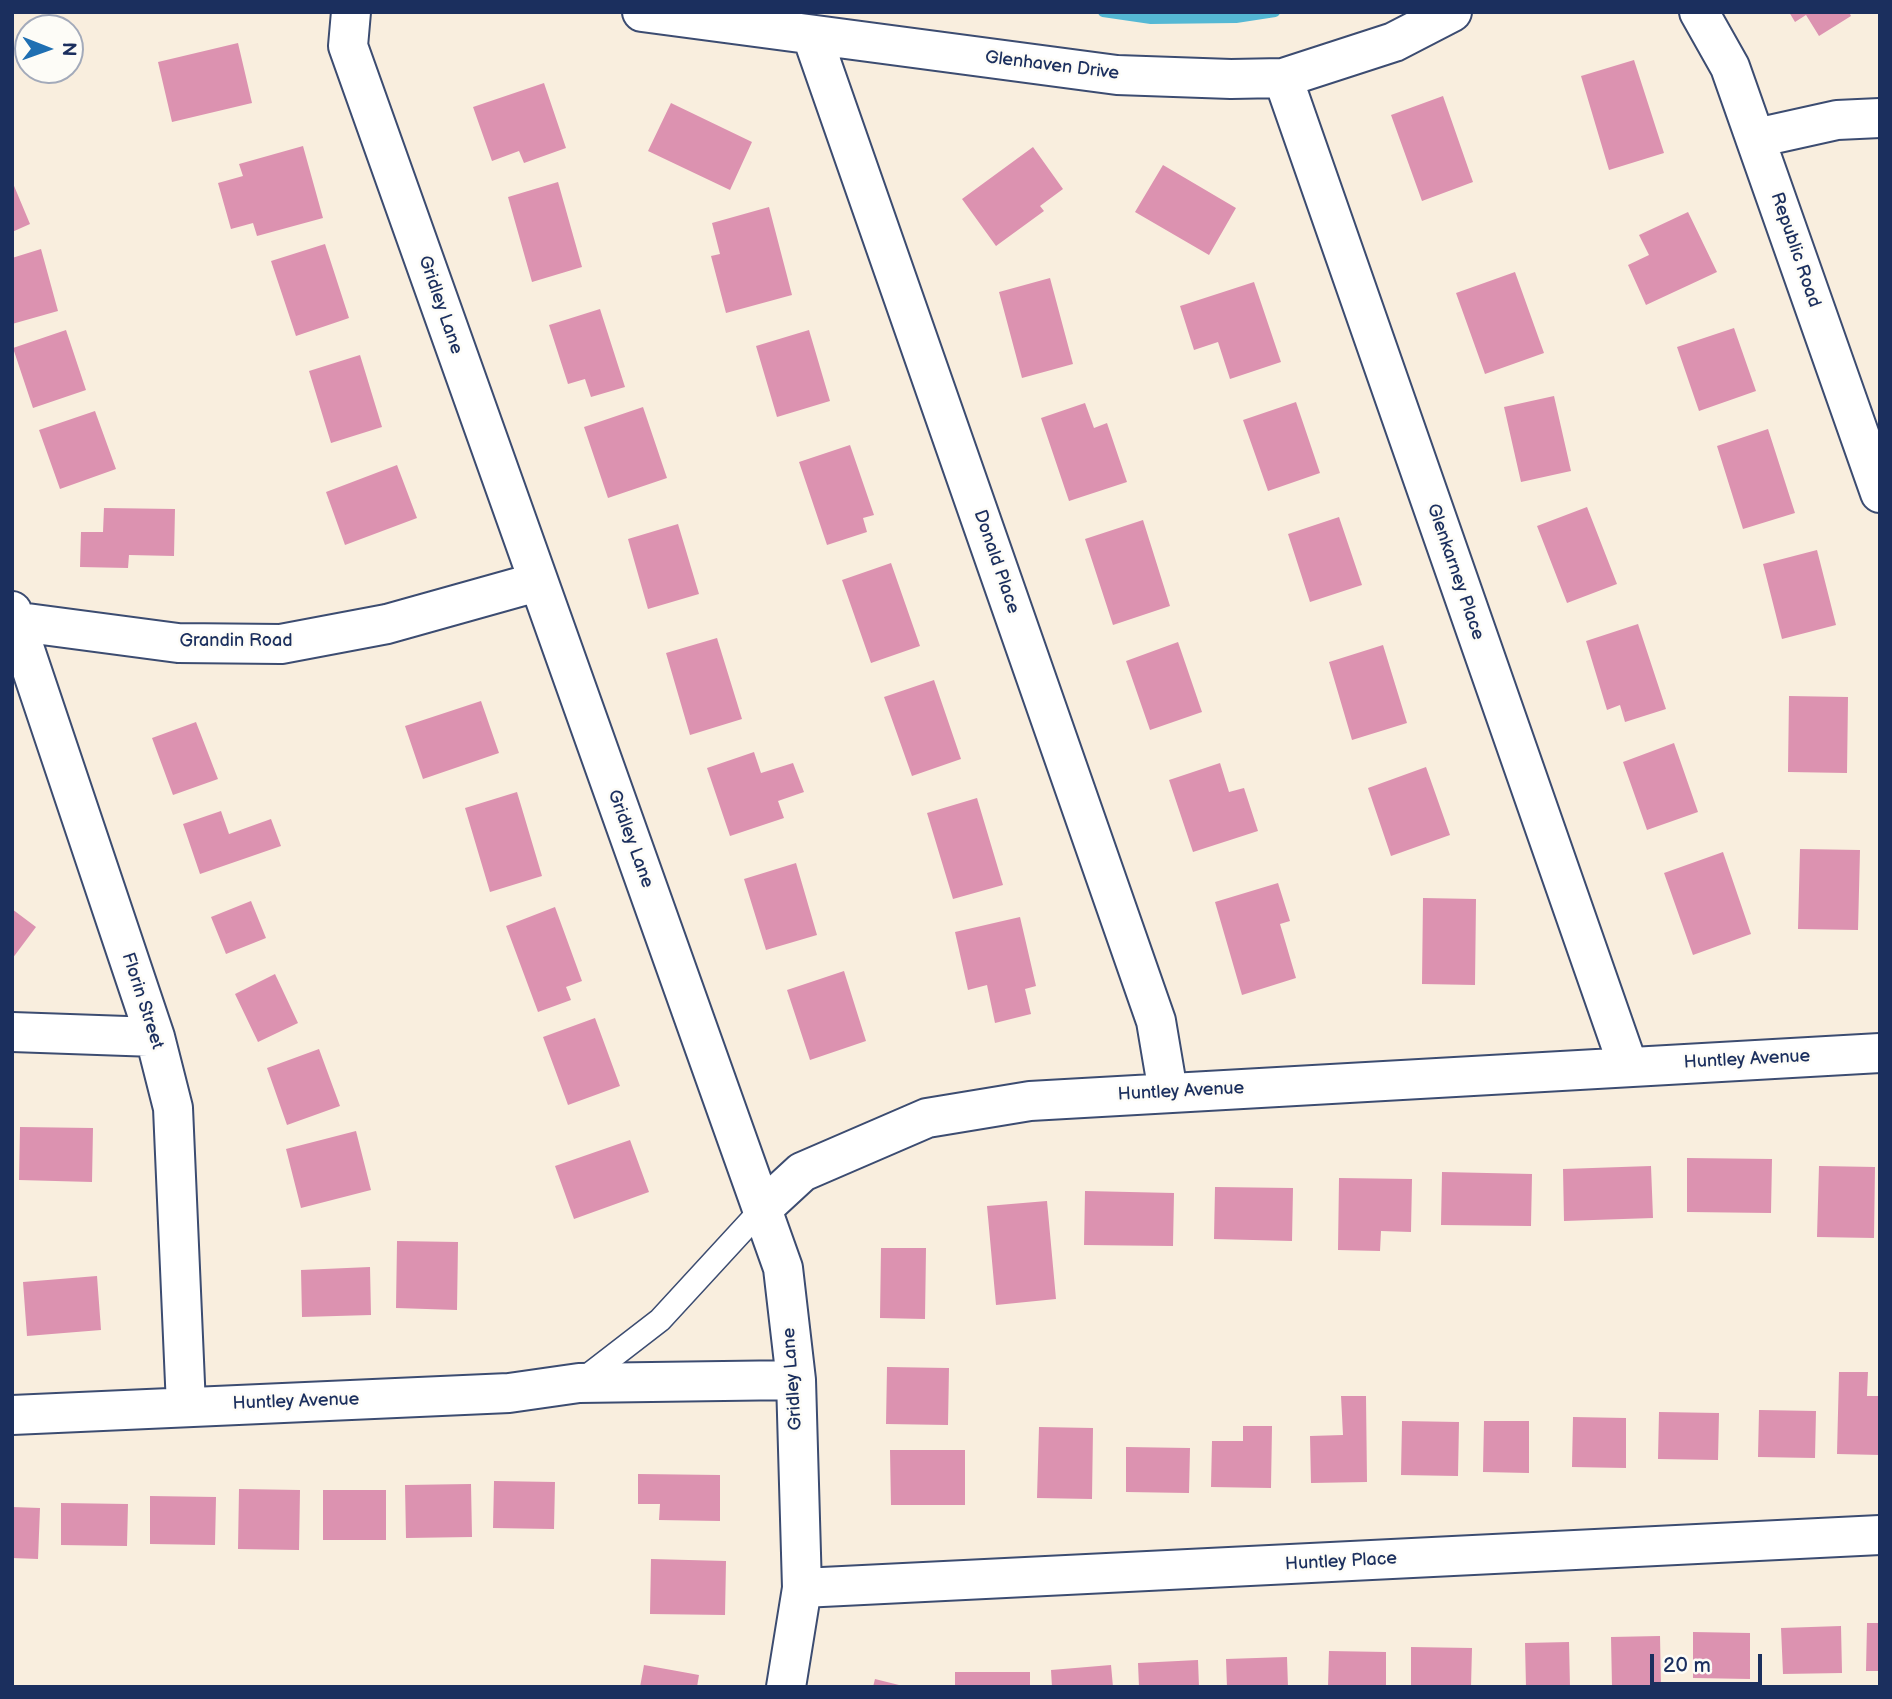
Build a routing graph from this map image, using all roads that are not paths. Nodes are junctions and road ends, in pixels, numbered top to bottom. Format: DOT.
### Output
graph roads {
  1 [pos="351,12"];
  2 [pos="642,12"];
  3 [pos="1452,12"];
  4 [pos="1699,12"];
  5 [pos="812,36"];
  6 [pos="1283,78"];
  7 [pos="1880,118"];
  8 [pos="1756,138"];
  9 [pos="1880,493"];
  10 [pos="537,582"];
  11 [pos="14,618"];
  12 [pos="12,1032"];
  13 [pos="155,1037"];
  14 [pos="1880,1053"];
  15 [pos="1628,1066"];
  16 [pos="1168,1092"];
  17 [pos="763,1208"];
  18 [pos="796,1380"];
  19 [pos="579,1383"];
  20 [pos="186,1406"];
  21 [pos="12,1415"];
  22 [pos="1880,1535"];
  23 [pos="802,1588"];
  24 [pos="786,1687"];
  1 -- 10 [label="street, Gridley Lane"];
  2 -- 5 [label="street, Glenhaven Drive"];
  3 -- 6 [label="street, Glenhaven Drive"];
  4 -- 8 [label="street, Republic Road"];
  5 -- 6 [label="street, Glenhaven Drive"];
  5 -- 16 [label="street, Donald Place"];
  6 -- 15 [label="street, Glenkarney Place"];
  7 -- 8 [label="street"];
  8 -- 9 [label="street, Republic Road"];
  10 -- 11 [label="street, Grandin Road"];
  10 -- 17 [label="street, Gridley Lane"];
  11 -- 13 [label="street, Florin Street"];
  12 -- 13 [label="street"];
  13 -- 20 [label="street, Florin Street"];
  14 -- 15 [label="street, Huntley Avenue"];
  15 -- 16 [label="street, Huntley Avenue"];
  16 -- 17 [label="street, Huntley Avenue"];
  17 -- 18 [label="street, Gridley Lane"];
  17 -- 19 [label="lane, Huntley Avenue"];
  18 -- 19 [label="street, Huntley Avenue"];
  18 -- 23 [label="street, Gridley Lane"];
  19 -- 20 [label="street, Huntley Avenue"];
  20 -- 21 [label="street, Huntley Avenue"];
  22 -- 23 [label="street, Huntley Place"];
  23 -- 24 [label="street, Gridley Lane"];
}
